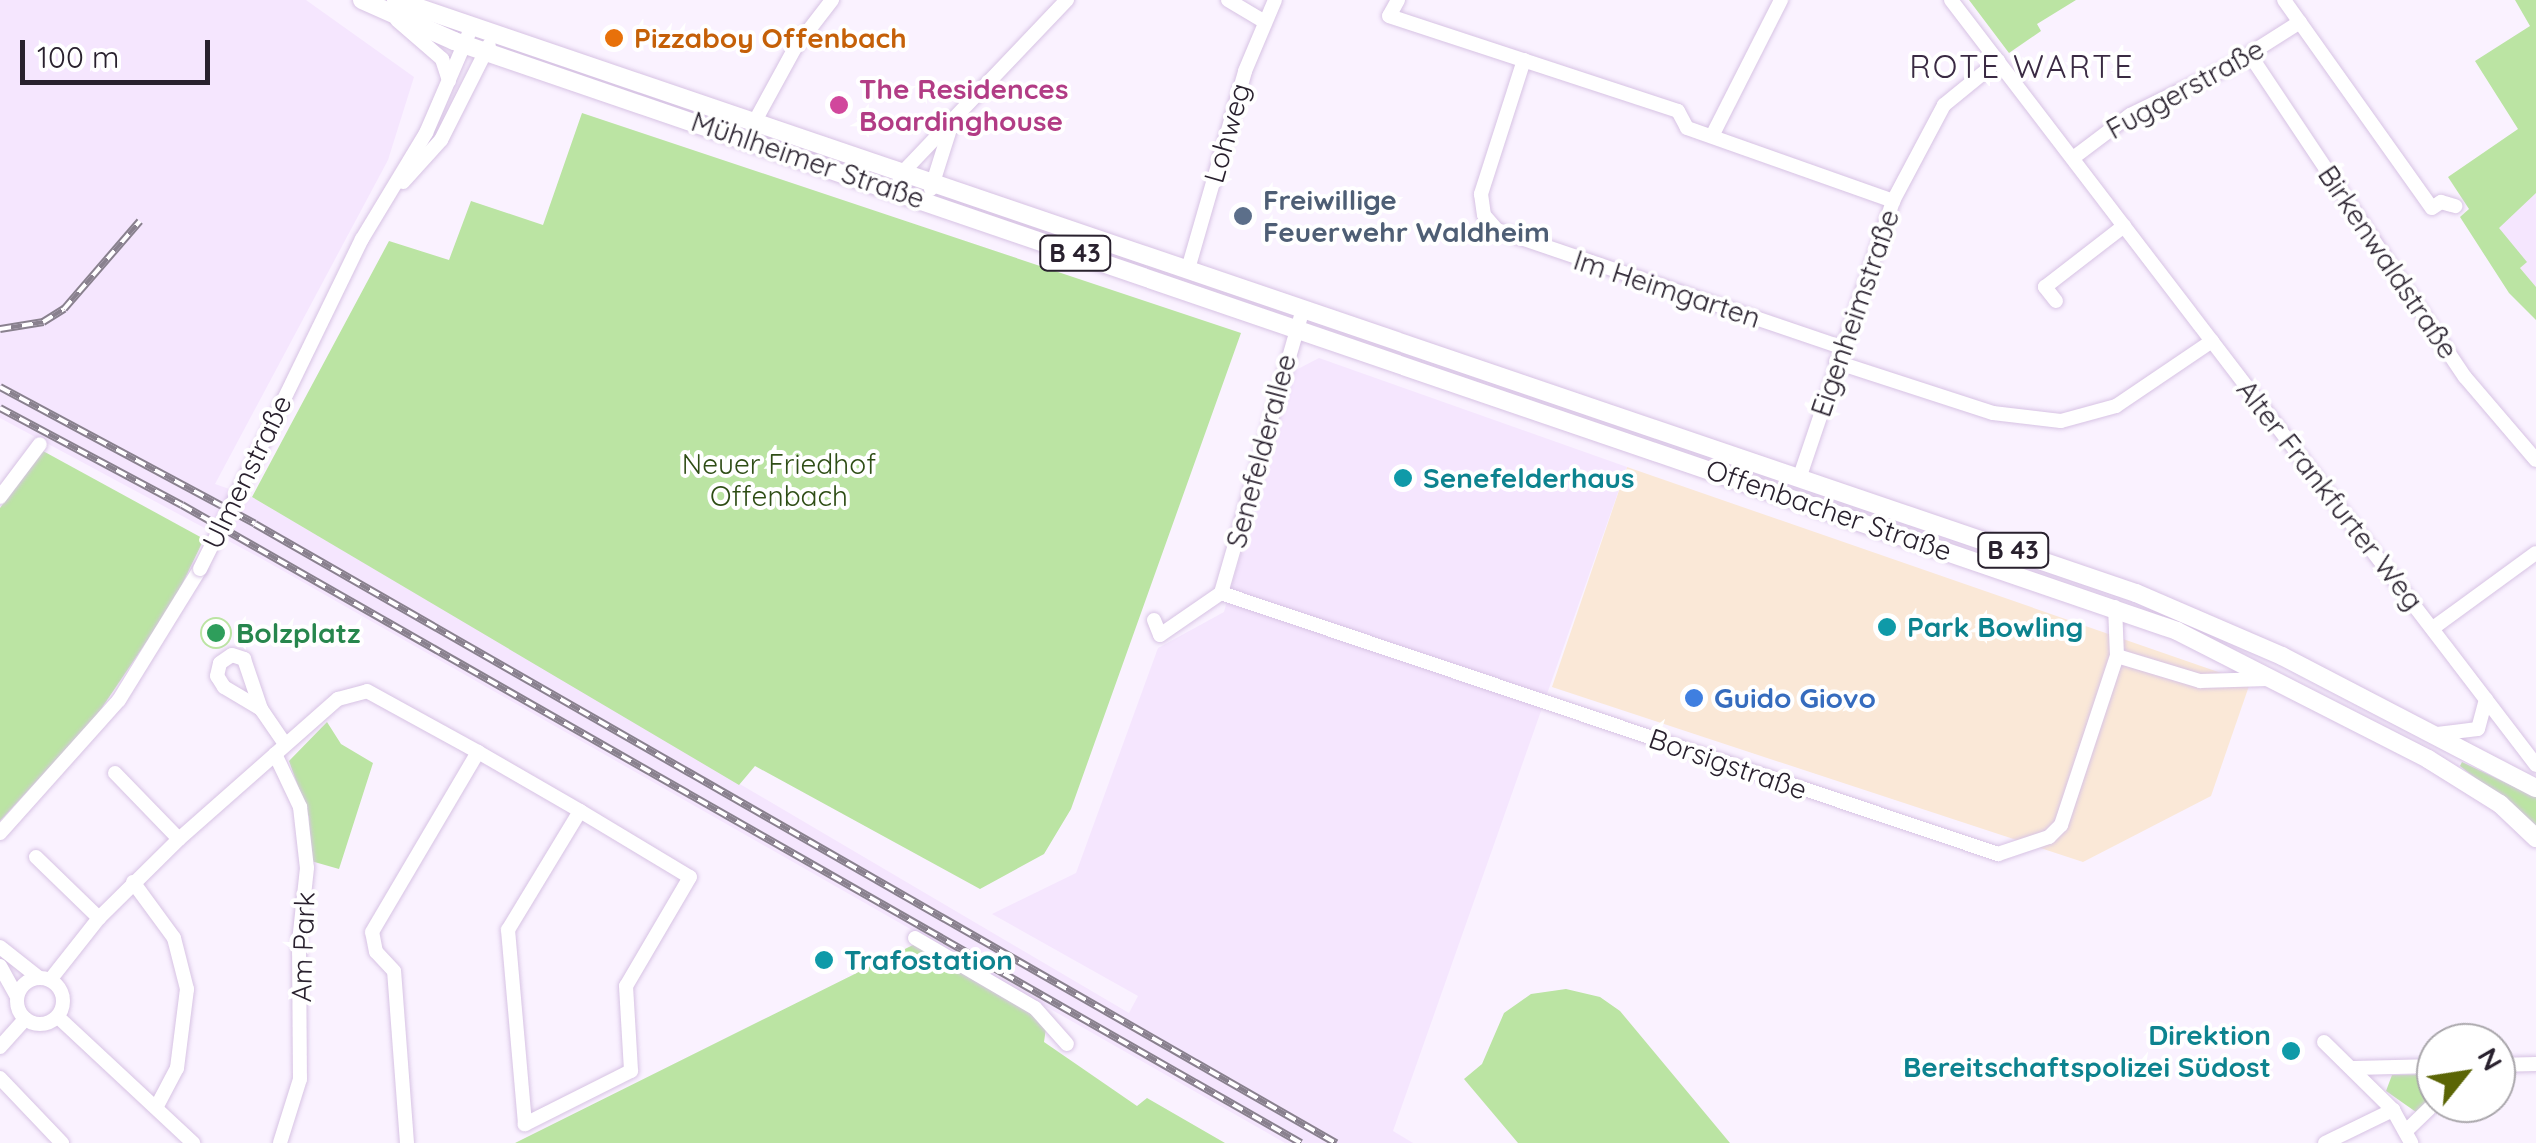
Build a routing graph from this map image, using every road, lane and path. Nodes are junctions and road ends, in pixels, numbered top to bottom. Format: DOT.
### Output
graph roads {
  1 [pos="362,0"];
  2 [pos="397,0"];
  3 [pos="832,0"];
  4 [pos="1067,0"];
  5 [pos="1228,0"];
  6 [pos="1275,0"];
  7 [pos="1398,0"];
  8 [pos="1781,0"];
  9 [pos="1951,0"];
  10 [pos="2284,0"];
  11 [pos="397,20"];
  12 [pos="1265,22"];
  13 [pos="2300,22"];
  14 [pos="468,35"];
  15 [pos="490,43"];
  16 [pos="2250,55"];
  17 [pos="1524,60"];
  18 [pos="1998,61"];
  19 [pos="450,82"];
  20 [pos="754,121"];
  21 [pos="952,123"];
  22 [pos="1712,136"];
  23 [pos="2072,158"];
  24 [pos="900,180"];
  25 [pos="931,191"];
  26 [pos="392,194"];
  27 [pos="1893,200"];
  28 [pos="2455,206"];
  29 [pos="2124,226"];
  30 [pos="1188,269"];
  31 [pos="1259,294"];
  32 [pos="2056,301"];
  33 [pos="1302,310"];
  34 [pos="1256,315"];
  35 [pos="1294,329"];
  36 [pos="2212,341"];
  37 [pos="1838,354"];
  38 [pos="40,444"];
  39 [pos="2536,460"];
  40 [pos="1798,480"];
  41 [pos="0,497"];
  42 [pos="2536,553"];
  43 [pos="1222,592"];
  44 [pos="2115,608"];
  45 [pos="1154,620"];
  46 [pos="2433,628"];
  47 [pos="2118,656"];
  48 [pos="2281,678"];
  49 [pos="2486,699"];
  50 [pos="262,708"];
  51 [pos="2426,732"];
  52 [pos="280,749"];
  53 [pos="478,752"];
  54 [pos="2536,765"];
  55 [pos="115,773"];
  56 [pos="2536,788"];
  57 [pos="580,811"];
  58 [pos="0,833"];
  59 [pos="2536,838"];
  60 [pos="179,839"];
  61 [pos="36,857"];
  62 [pos="133,882"];
  63 [pos="99,918"];
  64 [pos="915,938"];
  65 [pos="0,947"];
  66 [pos="0,966"];
  67 [pos="44,978"];
  68 [pos="17,997"];
  69 [pos="58,1017"];
  70 [pos="26,1020"];
  71 [pos="2324,1042"];
  72 [pos="1067,1044"];
  73 [pos="0,1047"];
  74 [pos="2416,1066"];
  75 [pos="2354,1068"];
  76 [pos="0,1078"];
  77 [pos="156,1108"];
  78 [pos="2393,1110"];
  79 [pos="2409,1137"];
  80 [pos="62,1143"];
  81 [pos="193,1143"];
  82 [pos="280,1143"];
  83 [pos="406,1143"];
  84 [pos="2325,1143"];
  1 -- 11 [label="main road, Mühlheimer Straße"];
  2 -- 14 [label="main road, Mühlheimer Straße / B 43"];
  3 -- 20 [label="street"];
  4 -- 21 [label="street"];
  5 -- 12 [label="street"];
  6 -- 12 [label="street, Lohweg"];
  7 -- 17 [label="street"];
  8 -- 22 [label="street"];
  9 -- 18 [label="street, Alter Frankfurter Weg"];
  10 -- 13 [label="street"];
  11 -- 14 [label="main road, Mühlheimer Straße"];
  11 -- 19 [label="street"];
  12 -- 30 [label="street, Lohweg"];
  13 -- 16 [label="street, Fuggerstraße"];
  13 -- 28 [label="street"];
  14 -- 15 [label="main road, Mühlheimer Straße / B 43"];
  14 -- 19 [label="street, Ulmenstraße"];
  15 -- 20 [label="main road, Mühlheimer Straße / B 43"];
  15 -- 24 [label="main road, Mühlheimer Straße"];
  15 -- 26 [label="street"];
  16 -- 23 [label="street, Fuggerstraße"];
  16 -- 39 [label="street, Birkenwaldstraße"];
  17 -- 22 [label="street"];
  17 -- 37 [label="street, Im Heimgarten"];
  18 -- 23 [label="street, Alter Frankfurter Weg"];
  18 -- 27 [label="street, Eigenheimstraße"];
  19 -- 26 [label="street, Ulmenstraße"];
  20 -- 24 [label="main road, Mühlheimer Straße / B 43"];
  21 -- 24 [label="street"];
  21 -- 25 [label="street"];
  22 -- 27 [label="street"];
  23 -- 29 [label="street, Alter Frankfurter Weg"];
  24 -- 25 [label="main road, Mühlheimer Straße / B 43"];
  25 -- 30 [label="main road, Mühlheimer Straße / B 43"];
  25 -- 34 [label="main road, Mühlheimer Straße / B 43"];
  26 -- 58 [label="street, Ulmenstraße, bridge"];
  27 -- 37 [label="street, Eigenheimstraße"];
  29 -- 32 [label="street"];
  29 -- 36 [label="street, Alter Frankfurter Weg"];
  30 -- 31 [label="main road, Mühlheimer Straße / B 43"];
  31 -- 33 [label="main road, Offenbacher Straße / B 43"];
  33 -- 35 [label="street, Senefelderallee"];
  33 -- 40 [label="main road, Offenbacher Straße / B 43"];
  34 -- 35 [label="main road, Offenbacher Straße / B 43"];
  35 -- 43 [label="street, Senefelderallee"];
  35 -- 44 [label="main road, Offenbacher Straße / B 43"];
  36 -- 37 [label="street, Im Heimgarten"];
  36 -- 46 [label="street, Alter Frankfurter Weg"];
  37 -- 40 [label="street, Eigenheimstraße"];
  38 -- 41 [label="street"];
  40 -- 51 [label="main road, Offenbacher Straße / B 43"];
  42 -- 46 [label="street"];
  43 -- 45 [label="street"];
  43 -- 47 [label="street, Borsigstraße"];
  44 -- 47 [label="street, Borsigstraße"];
  44 -- 48 [label="main road, Offenbacher Straße / B 43"];
  46 -- 49 [label="street, Alter Frankfurter Weg"];
  47 -- 48 [label="street"];
  48 -- 59 [label="main road, Offenbacher Straße / B 43"];
  49 -- 51 [label="street"];
  49 -- 54 [label="street, Alter Frankfurter Weg"];
  50 -- 52 [label="street, Am Park"];
  51 -- 56 [label="main road, Offenbacher Straße / B 43"];
  52 -- 53 [label="street"];
  52 -- 60 [label="street"];
  52 -- 82 [label="street, Am Park"];
  53 -- 57 [label="street"];
  53 -- 83 [label="street"];
  55 -- 60 [label="street"];
  57 -- 57 [label="street"];
  60 -- 62 [label="street"];
  61 -- 63 [label="street"];
  62 -- 63 [label="street"];
  62 -- 77 [label="street"];
  63 -- 67 [label="street"];
  64 -- 72 [label="street"];
  65 -- 67 [label="street"];
  66 -- 68 [label="street"];
  67 -- 68 [label="street"];
  67 -- 69 [label="street"];
  68 -- 70 [label="street"];
  69 -- 70 [label="street"];
  69 -- 77 [label="street"];
  70 -- 73 [label="street"];
  71 -- 75 [label="street"];
  74 -- 75 [label="street"];
  75 -- 78 [label="street"];
  76 -- 80 [label="street"];
  77 -- 81 [label="street"];
  78 -- 79 [label="street"];
  78 -- 84 [label="street"];
}
